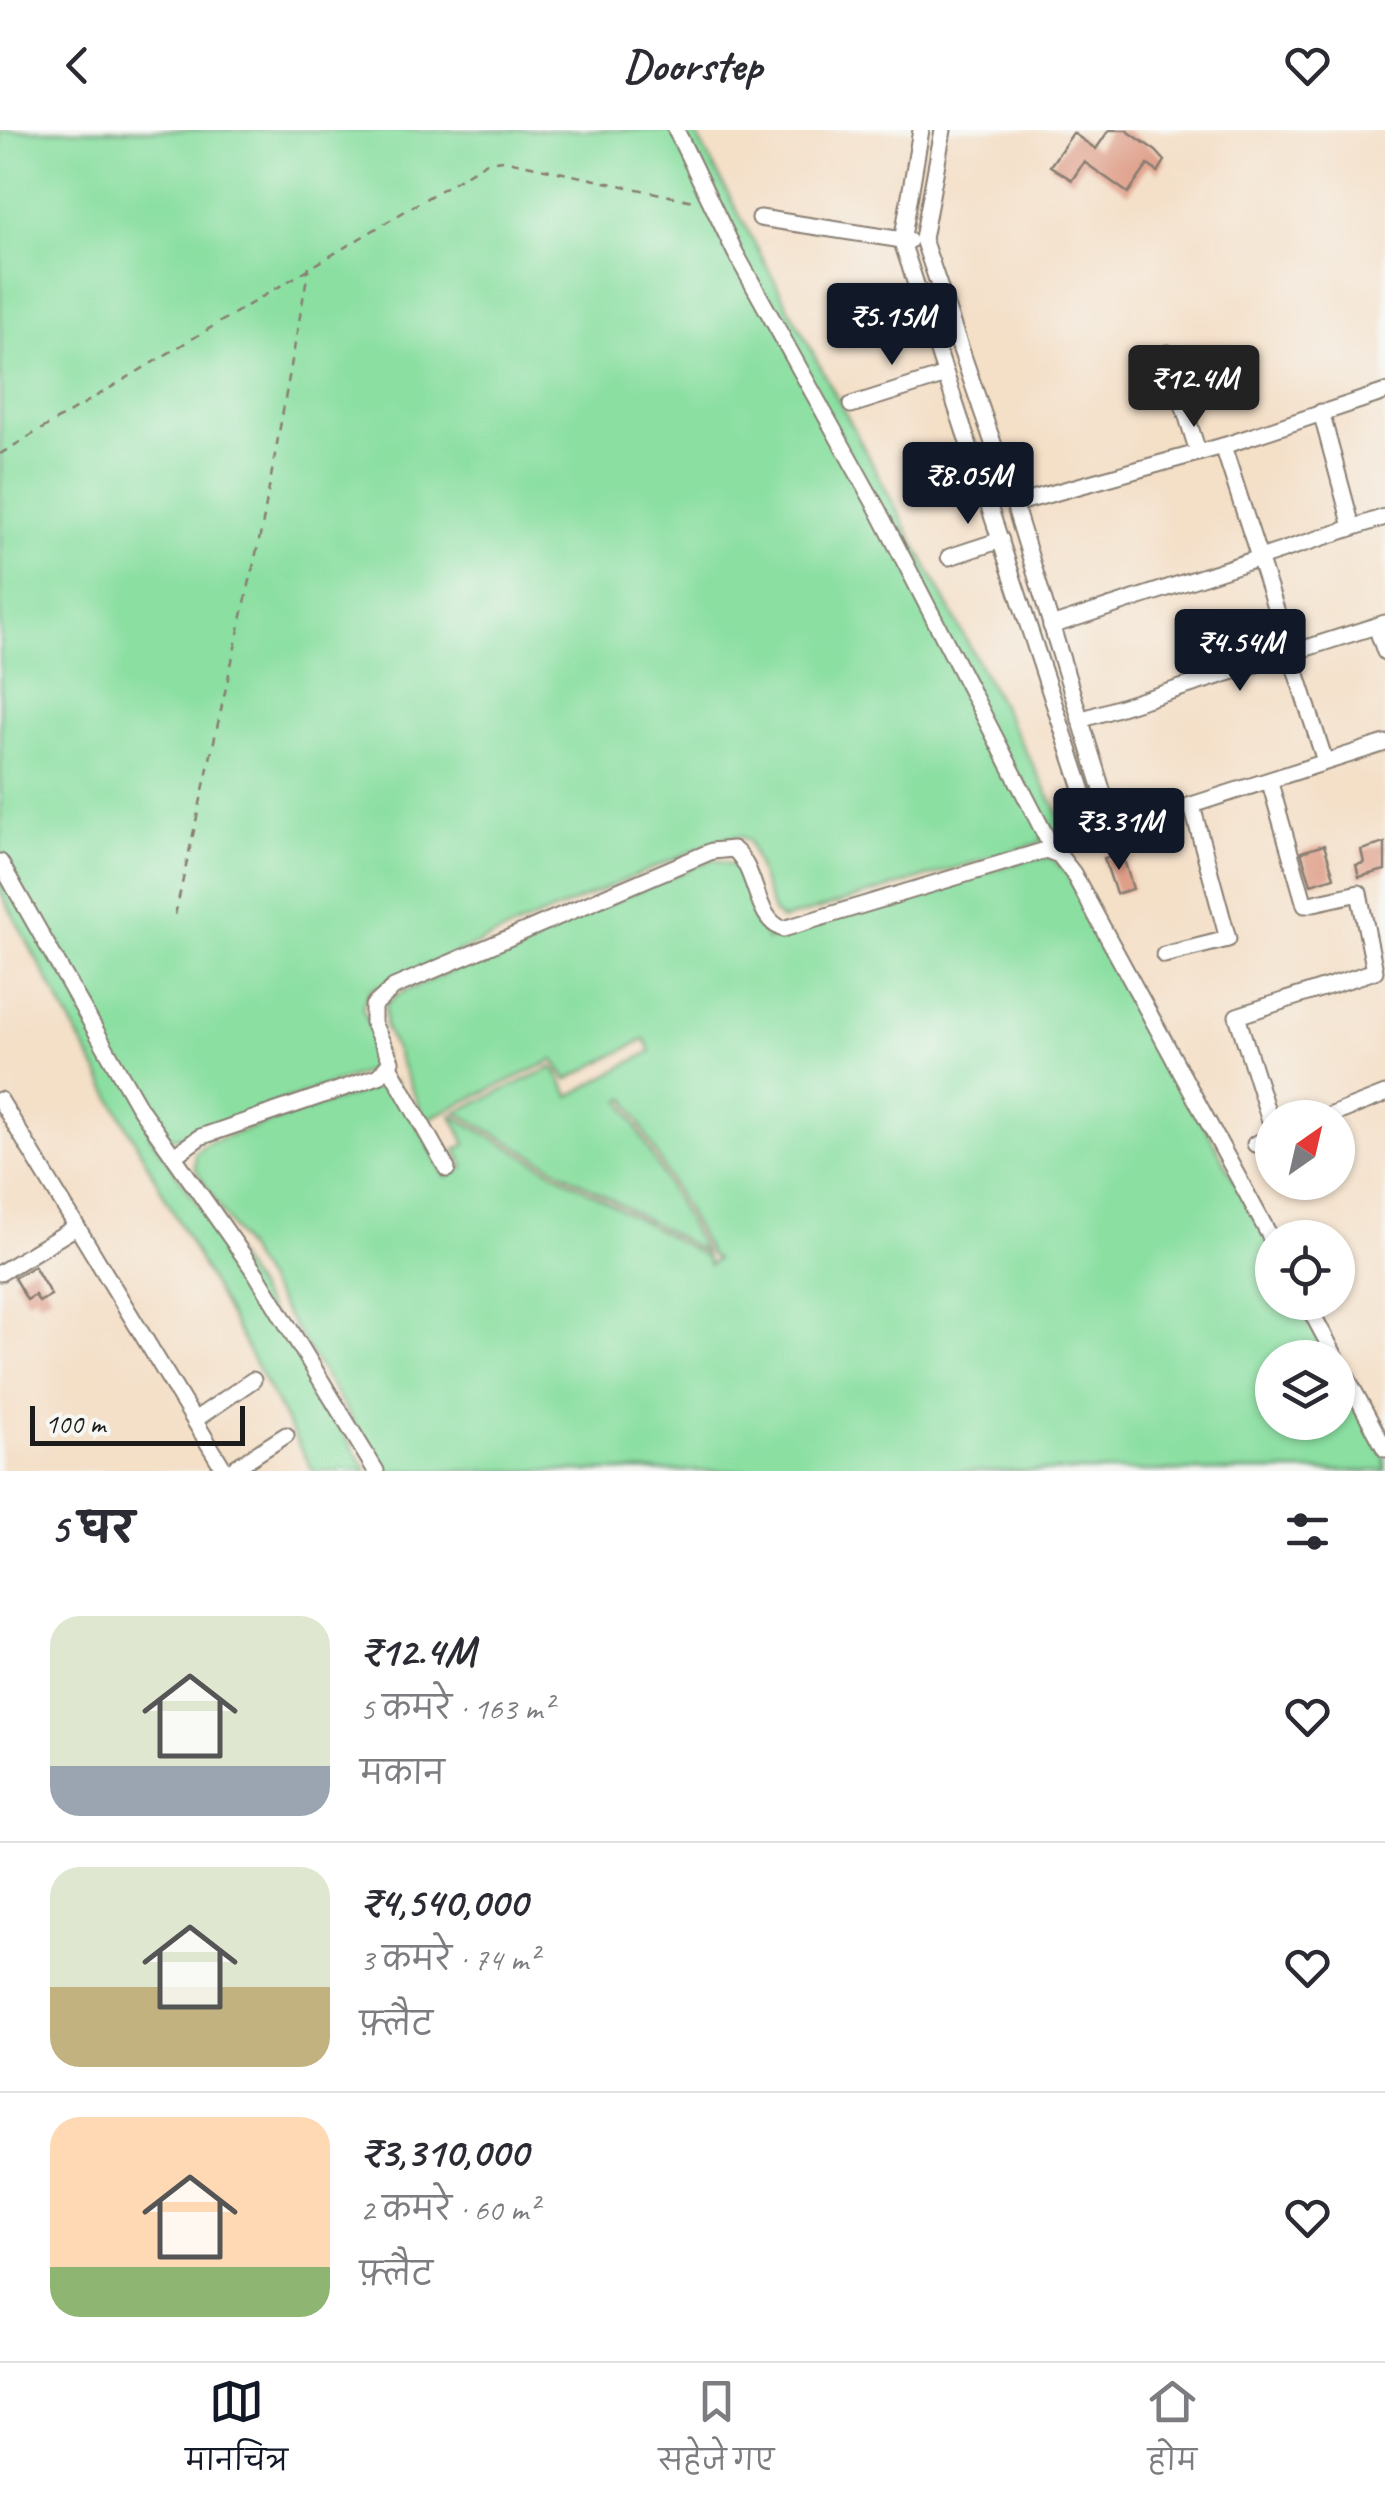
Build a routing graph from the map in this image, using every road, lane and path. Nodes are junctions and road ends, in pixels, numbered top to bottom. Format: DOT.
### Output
graph roads {
  1 [pos="676,130"];
  2 [pos="921,130"];
  3 [pos="943,130"];
  4 [pos="713,205"];
  5 [pos="760,218"];
  6 [pos="923,239"];
  7 [pos="902,242"];
  8 [pos="310,266"];
  9 [pos="1168,353"];
  10 [pos="946,375"];
  11 [pos="1385,392"];
  12 [pos="851,405"];
  13 [pos="1321,412"];
  14 [pos="1223,446"];
  15 [pos="1198,452"];
  16 [pos="0,454"];
  17 [pos="1014,504"];
  18 [pos="1385,517"];
  19 [pos="1018,522"];
  20 [pos="1352,527"];
  21 [pos="999,533"];
  22 [pos="1259,556"];
  23 [pos="950,557"];
  24 [pos="1380,625"];
  25 [pos="1051,626"];
  26 [pos="1385,652"];
  27 [pos="1292,655"];
  28 [pos="1080,720"];
  29 [pos="1384,747"];
  30 [pos="1325,761"];
  31 [pos="1270,783"];
  32 [pos="1192,806"];
  33 [pos="1131,824"];
  34 [pos="1053,850"];
  35 [pos="0,862"];
  36 [pos="175,915"];
  37 [pos="1164,955"];
  38 [pos="389,1066"];
  39 [pos="1385,1094"];
  40 [pos="0,1100"];
  41 [pos="1263,1100"];
  42 [pos="1355,1106"];
  43 [pos="174,1156"];
  44 [pos="447,1169"];
  45 [pos="1261,1220"];
  46 [pos="76,1226"];
  47 [pos="0,1273"];
  48 [pos="254,1380"];
  49 [pos="1355,1393"];
  50 [pos="196,1419"];
  51 [pos="286,1434"];
  52 [pos="1385,1449"];
  53 [pos="228,1471"];
  54 [pos="376,1471"];
  1 -- 4 [label="street"];
  2 -- 7 [label="street"];
  3 -- 6 [label="street"];
  4 -- 8 [label="path"];
  4 -- 34 [label="street"];
  5 -- 7 [label="street"];
  6 -- 7 [label="street"];
  6 -- 17 [label="street"];
  7 -- 10 [label="street"];
  8 -- 16 [label="path"];
  8 -- 36 [label="path"];
  9 -- 15 [label="street"];
  10 -- 12 [label="street"];
  10 -- 21 [label="street"];
  11 -- 13 [label="street"];
  13 -- 14 [label="street"];
  13 -- 20 [label="street"];
  14 -- 15 [label="street"];
  14 -- 22 [label="street"];
  15 -- 17 [label="street"];
  17 -- 19 [label="street"];
  18 -- 20 [label="street"];
  19 -- 21 [label="street"];
  19 -- 25 [label="street"];
  20 -- 22 [label="street"];
  21 -- 23 [label="street"];
  21 -- 33 [label="street"];
  22 -- 25 [label="street"];
  22 -- 27 [label="street"];
  24 -- 26 [label="street"];
  24 -- 27 [label="street"];
  25 -- 28 [label="street"];
  27 -- 28 [label="street"];
  27 -- 30 [label="street"];
  28 -- 33 [label="street"];
  29 -- 30 [label="street"];
  30 -- 31 [label="street"];
  31 -- 32 [label="street"];
  31 -- 41 [label="street"];
  32 -- 33 [label="street"];
  32 -- 37 [label="street"];
  34 -- 38 [label="street"];
  34 -- 45 [label="street"];
  35 -- 43 [label="street"];
  38 -- 43 [label="street"];
  38 -- 44 [label="street"];
  39 -- 42 [label="street"];
  40 -- 46 [label="street"];
  43 -- 54 [label="street"];
  46 -- 47 [label="street"];
  46 -- 50 [label="street"];
  48 -- 50 [label="street"];
  49 -- 52 [label="street"];
  50 -- 53 [label="street"];
  51 -- 53 [label="street"];
}
